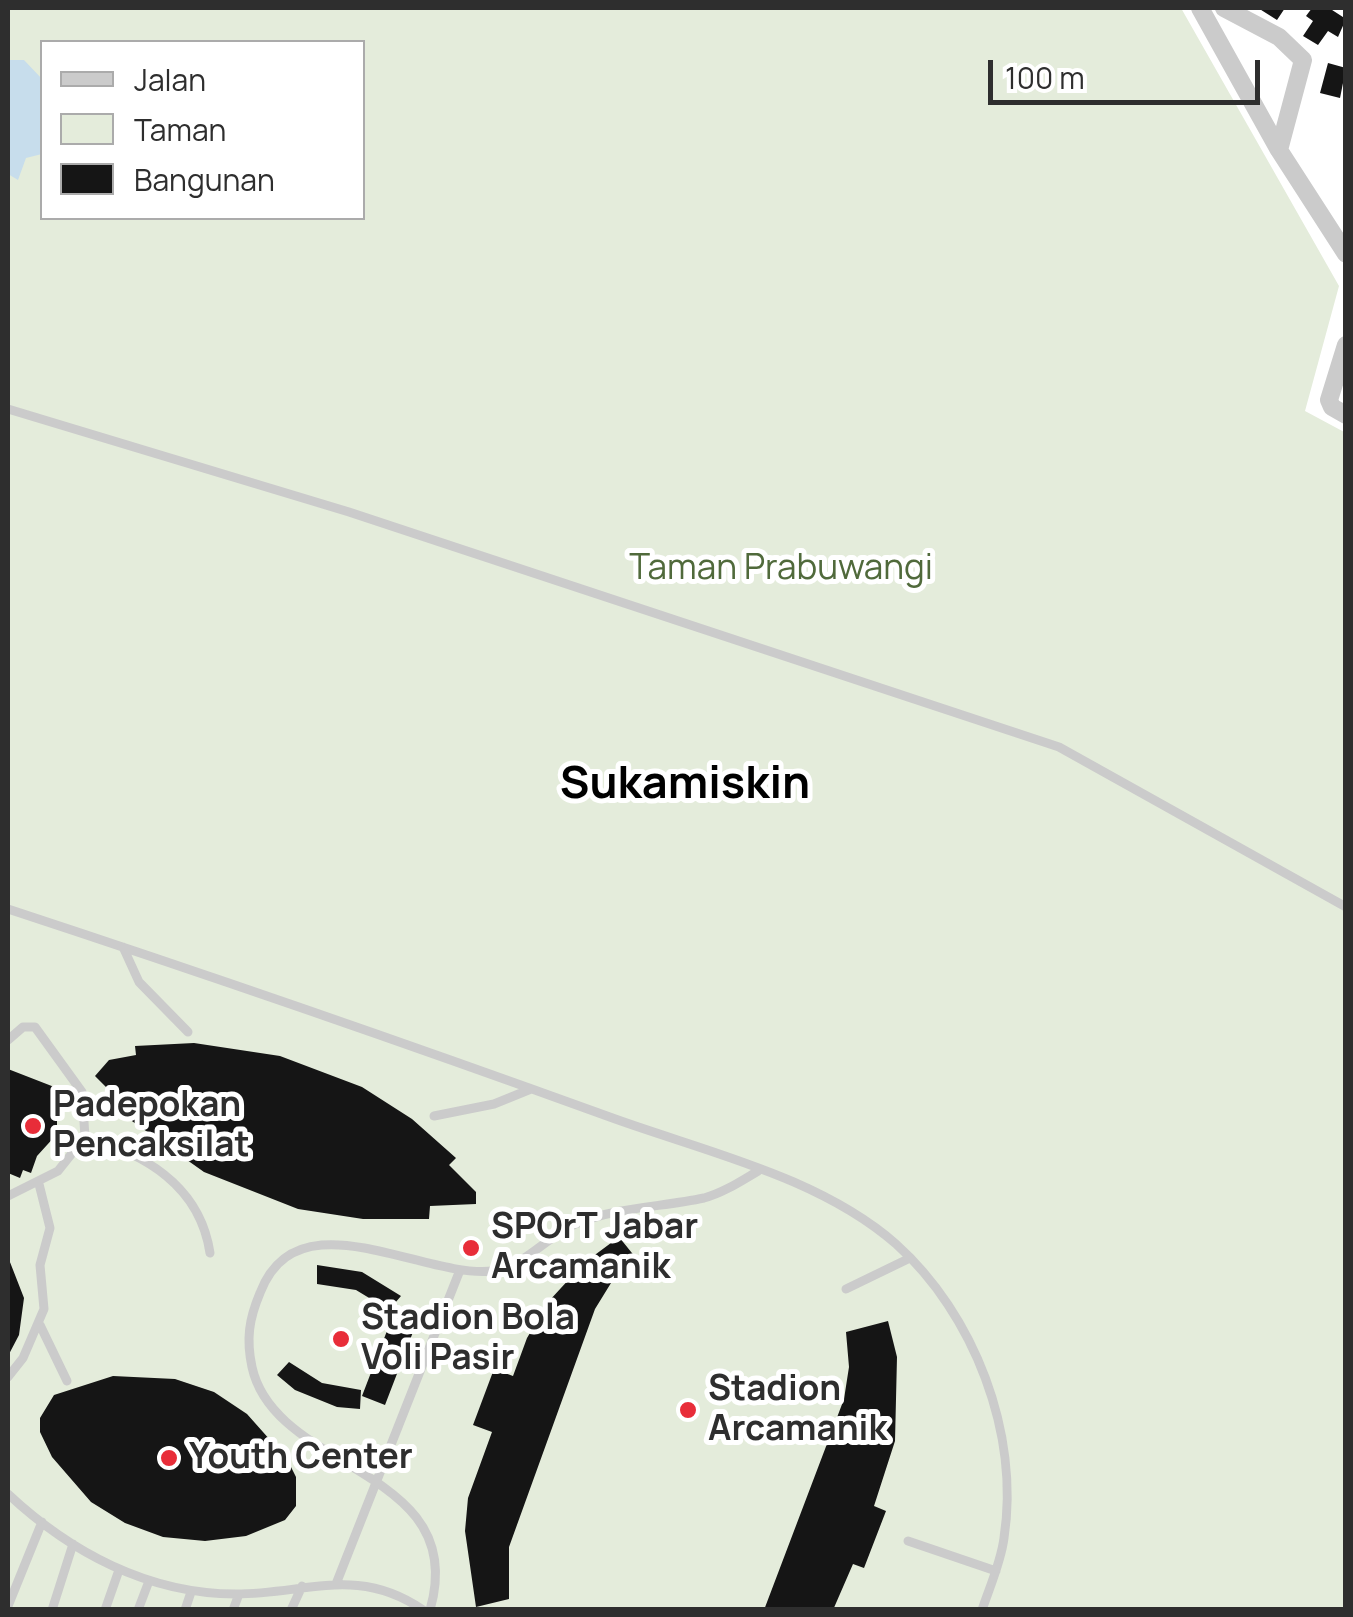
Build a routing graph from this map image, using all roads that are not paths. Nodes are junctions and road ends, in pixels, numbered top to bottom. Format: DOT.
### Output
graph roads {
  1 [pos="1200,8"];
  2 [pos="1224,8"];
  3 [pos="1279,150"];
  4 [pos="1346,254"];
  5 [pos="1346,345"];
  6 [pos="8,408"];
  7 [pos="1346,414"];
  8 [pos="1346,907"];
  9 [pos="8,909"];
  10 [pos="123,947"];
  11 [pos="188,1032"];
  12 [pos="8,1040"];
  13 [pos="531,1089"];
  14 [pos="434,1116"];
  15 [pos="85,1138"];
  16 [pos="758,1171"];
  17 [pos="39,1184"];
  18 [pos="8,1196"];
  19 [pos="210,1253"];
  20 [pos="910,1258"];
  21 [pos="460,1270"];
  22 [pos="846,1289"];
  23 [pos="40,1326"];
  24 [pos="8,1377"];
  25 [pos="66,1382"];
  26 [pos="378,1478"];
  27 [pos="8,1494"];
  28 [pos="42,1522"];
  29 [pos="908,1540"];
  30 [pos="73,1544"];
  31 [pos="119,1570"];
  32 [pos="996,1570"];
  33 [pos="149,1581"];
  34 [pos="336,1584"];
  35 [pos="302,1586"];
  36 [pos="192,1592"];
  37 [pos="238,1594"];
  38 [pos="8,1606"];
  39 [pos="52,1610"];
  40 [pos="105,1610"];
  41 [pos="138,1610"];
  42 [pos="186,1610"];
  43 [pos="233,1610"];
  44 [pos="291,1610"];
  45 [pos="426,1610"];
  46 [pos="982,1610"];
  1 -- 3 [label="street"];
  2 -- 3 [label="street"];
  3 -- 4 [label="street"];
  5 -- 7 [label="street"];
  6 -- 8 [label="lane"];
  9 -- 10 [label="lane"];
  10 -- 11 [label="lane"];
  10 -- 13 [label="lane"];
  12 -- 15 [label="lane"];
  13 -- 14 [label="lane"];
  13 -- 16 [label="lane"];
  15 -- 17 [label="lane"];
  15 -- 19 [label="lane"];
  16 -- 20 [label="lane"];
  16 -- 21 [label="lane"];
  17 -- 18 [label="lane"];
  17 -- 23 [label="lane"];
  20 -- 22 [label="lane"];
  20 -- 32 [label="lane"];
  21 -- 26 [label="lane"];
  21 -- 26 [label="lane"];
  23 -- 24 [label="lane"];
  23 -- 25 [label="lane"];
  26 -- 34 [label="lane"];
  26 -- 45 [label="lane"];
  27 -- 28 [label="lane"];
  28 -- 30 [label="lane"];
  28 -- 38 [label="lane"];
  29 -- 32 [label="lane"];
  30 -- 31 [label="lane"];
  30 -- 39 [label="lane"];
  31 -- 33 [label="lane"];
  31 -- 40 [label="lane"];
  32 -- 46 [label="lane"];
  33 -- 36 [label="lane"];
  33 -- 41 [label="lane"];
  34 -- 35 [label="lane"];
  34 -- 45 [label="lane"];
  35 -- 37 [label="lane"];
  35 -- 44 [label="lane"];
  36 -- 37 [label="lane"];
  36 -- 42 [label="lane"];
  37 -- 43 [label="lane"];
}
